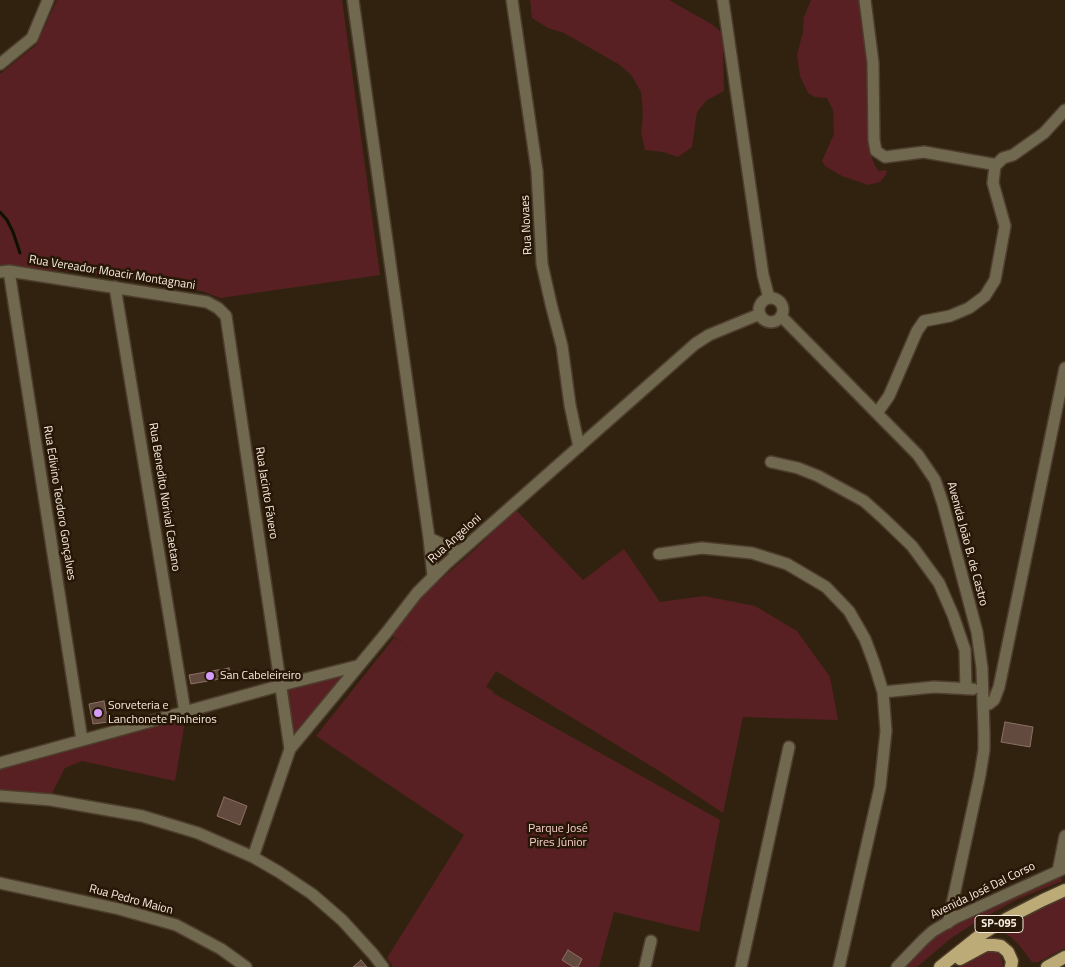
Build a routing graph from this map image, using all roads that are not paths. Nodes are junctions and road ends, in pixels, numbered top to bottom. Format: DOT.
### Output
graph roads {
  1 [pos="48,0"];
  2 [pos="353,0"];
  3 [pos="512,0"];
  4 [pos="723,0"];
  5 [pos="865,0"];
  6 [pos="0,64"];
  7 [pos="1065,110"];
  8 [pos="994,166"];
  9 [pos="4,272"];
  10 [pos="115,287"];
  11 [pos="769,298"];
  12 [pos="218,308"];
  13 [pos="760,314"];
  14 [pos="781,316"];
  15 [pos="1065,368"];
  16 [pos="877,413"];
  17 [pos="579,447"];
  18 [pos="771,462"];
  19 [pos="429,538"];
  20 [pos="459,552"];
  21 [pos="659,554"];
  22 [pos="433,577"];
  23 [pos="357,666"];
  24 [pos="282,685"];
  25 [pos="966,689"];
  26 [pos="982,690"];
  27 [pos="883,692"];
  28 [pos="982,705"];
  29 [pos="185,712"];
  30 [pos="82,740"];
  31 [pos="789,747"];
  32 [pos="290,749"];
  33 [pos="0,763"];
  34 [pos="0,796"];
  35 [pos="1065,836"];
  36 [pos="253,857"];
  37 [pos="1061,869"];
  38 [pos="0,883"];
  39 [pos="1065,890"];
  40 [pos="948,922"];
  41 [pos="651,941"];
  42 [pos="1065,957"];
  43 [pos="246,967"];
  44 [pos="383,967"];
  45 [pos="645,967"];
  46 [pos="741,967"];
  47 [pos="839,967"];
  48 [pos="896,967"];
  49 [pos="940,967"];
  50 [pos="944,967"];
  51 [pos="1011,967"];
  52 [pos="1047,967"];
  1 -- 6 [label="street"];
  2 -- 19 [label="street"];
  3 -- 17 [label="street, Rua Novaes"];
  4 -- 11 [label="street"];
  5 -- 8 [label="street"];
  7 -- 8 [label="street"];
  8 -- 16 [label="street"];
  9 -- 10 [label="street, Rua Vereador Moacir Montagnani"];
  9 -- 30 [label="street, Rua Edivino Teodoro Gonçalves"];
  10 -- 12 [label="street, Rua Vereador Moacir Montagnani"];
  10 -- 29 [label="street, Rua Benedito Norival Caetano"];
  11 -- 13 [label="street"];
  11 -- 14 [label="street"];
  12 -- 24 [label="street, Rua Jacinto Fávero"];
  13 -- 14 [label="street"];
  13 -- 17 [label="street, Rua Angeloni"];
  14 -- 16 [label="street, Avenida João B. de Castro"];
  15 -- 28 [label="street"];
  16 -- 26 [label="street, Avenida João B. de Castro"];
  17 -- 20 [label="street, Rua Angeloni"];
  18 -- 25 [label="street"];
  19 -- 20 [label="street"];
  19 -- 22 [label="street"];
  20 -- 22 [label="street, Rua Angeloni"];
  21 -- 27 [label="street"];
  22 -- 23 [label="street, Rua Angeloni"];
  23 -- 24 [label="street"];
  23 -- 32 [label="street, Rua Angeloni"];
  24 -- 29 [label="street"];
  24 -- 32 [label="street, Rua Jacinto Fávero"];
  25 -- 26 [label="street"];
  25 -- 27 [label="street"];
  26 -- 28 [label="street, Avenida João B. de Castro"];
  27 -- 47 [label="street"];
  28 -- 40 [label="street, Avenida João B. de Castro"];
  29 -- 30 [label="street"];
  30 -- 33 [label="street"];
  31 -- 46 [label="street"];
  32 -- 36 [label="street, Rua Angeloni"];
  34 -- 36 [label="street"];
  35 -- 37 [label="street"];
  36 -- 44 [label="street"];
  37 -- 40 [label="street, Avenida José Dal Corso"];
  38 -- 43 [label="street, Rua Pedro Maion"];
  39 -- 49 [label="main road, SP-095"];
  40 -- 48 [label="street, Avenida José Dal Corso"];
  41 -- 45 [label="street"];
  42 -- 52 [label="main road"];
  50 -- 51 [label="main road"];
}
